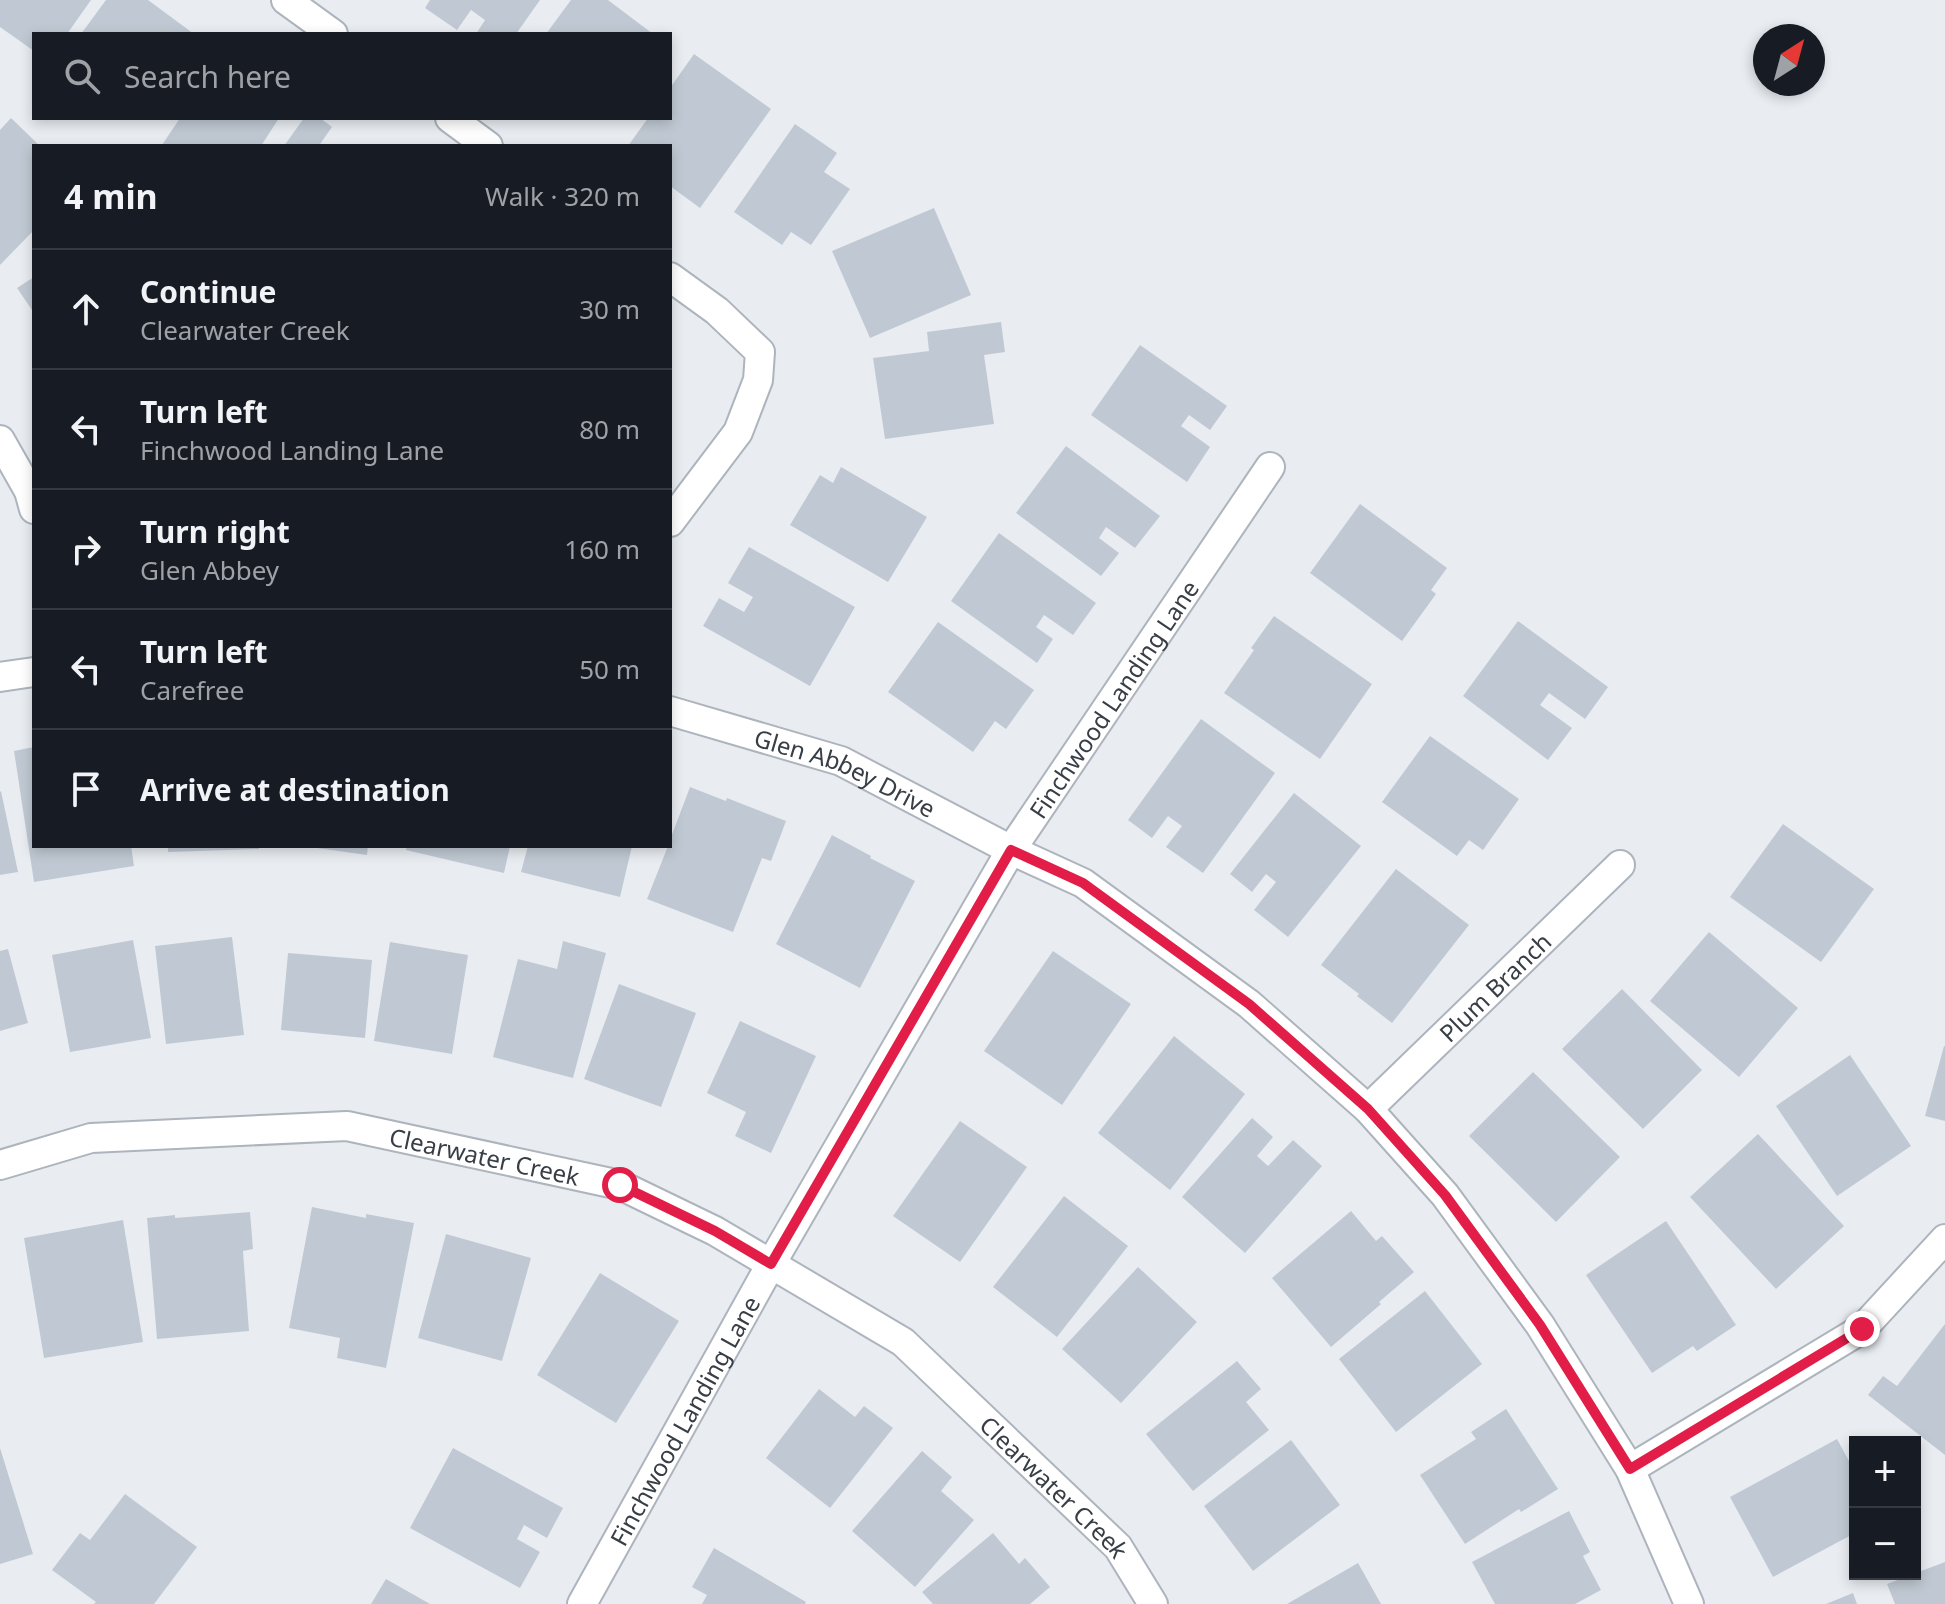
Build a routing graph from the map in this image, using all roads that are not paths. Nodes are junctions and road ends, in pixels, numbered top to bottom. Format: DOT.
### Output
graph roads {
  1 [pos="286,0"];
  2 [pos="330,32"];
  3 [pos="453,120"];
  4 [pos="485,144"];
  5 [pos="672,278"];
  6 [pos="0,440"];
  7 [pos="1270,467"];
  8 [pos="32,502"];
  9 [pos="672,519"];
  10 [pos="32,672"];
  11 [pos="0,677"];
  12 [pos="672,712"];
  13 [pos="1011,850"];
  14 [pos="1620,865"];
  15 [pos="1368,1109"];
  16 [pos="0,1165"];
  17 [pos="1945,1239"];
  18 [pos="771,1264"];
  19 [pos="1630,1469"];
  20 [pos="582,1604"];
  21 [pos="1153,1604"];
  22 [pos="1689,1604"];
  1 -- 2 [label="street"];
  3 -- 4 [label="street"];
  5 -- 9 [label="street"];
  6 -- 8 [label="street"];
  7 -- 13 [label="street, Finchwood Landing Lane"];
  10 -- 11 [label="street"];
  12 -- 13 [label="street, Glen Abbey Drive"];
  13 -- 15 [label="street, Glen Abbey Drive"];
  13 -- 18 [label="street, Finchwood Landing Lane"];
  14 -- 15 [label="street, Plum Branch"];
  15 -- 19 [label="street, Glen Abbey Drive"];
  16 -- 18 [label="street, Clearwater Creek"];
  17 -- 19 [label="street"];
  18 -- 20 [label="street, Finchwood Landing Lane"];
  18 -- 21 [label="street, Clearwater Creek"];
  19 -- 22 [label="street, Glen Abbey Drive"];
}
